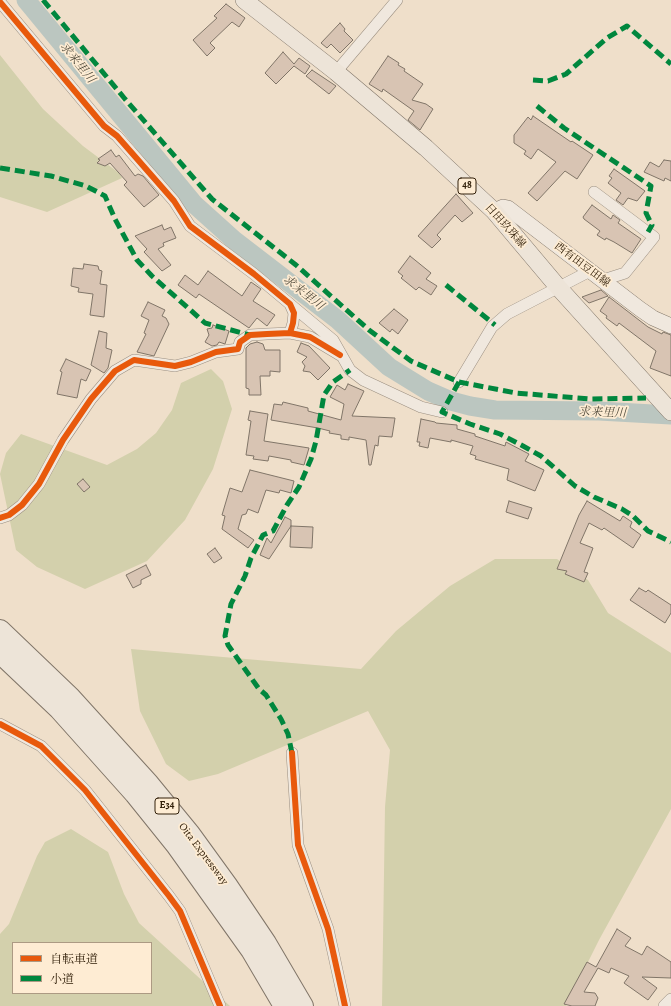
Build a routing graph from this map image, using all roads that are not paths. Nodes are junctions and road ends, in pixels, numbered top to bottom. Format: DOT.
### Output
graph roads {
  1 [pos="244,0"];
  2 [pos="397,0"];
  3 [pos="0,2"];
  4 [pos="336,72"];
  5 [pos="594,192"];
  6 [pos="494,211"];
  7 [pos="590,271"];
  8 [pos="603,280"];
  9 [pos="558,287"];
  10 [pos="290,304"];
  11 [pos="671,326"];
  12 [pos="290,333"];
  13 [pos="340,355"];
  14 [pos="459,382"];
  15 [pos="666,406"];
  16 [pos="442,412"];
  17 [pos="0,518"];
  18 [pos="0,630"];
  19 [pos="0,653"];
  20 [pos="0,724"];
  21 [pos="292,753"];
  22 [pos="671,999"];
  23 [pos="220,1006"];
  24 [pos="284,1006"];
  25 [pos="303,1006"];
  26 [pos="345,1006"];
  27 [pos="664,1006"];
  1 -- 4 [label="main road, 日田玖珠線 / 48"];
  2 -- 4 [label="street"];
  3 -- 10 [label="street"];
  4 -- 6 [label="main road, 日田玖珠線 / 48"];
  5 -- 8 [label="street"];
  6 -- 7 [label="main road, 西有田豆田線"];
  6 -- 9 [label="main road, 日田玖珠線 / 48"];
  7 -- 8 [label="main road, 西有田豆田線"];
  7 -- 9 [label="street"];
  8 -- 11 [label="main road, 西有田豆田線"];
  9 -- 14 [label="street"];
  9 -- 15 [label="main road, 日田玖珠線 / 48"];
  10 -- 12 [label="street"];
  10 -- 13 [label="street"];
  12 -- 13 [label="street"];
  12 -- 17 [label="street"];
  13 -- 16 [label="street"];
  18 -- 25 [label="highway, Oita Expressway / E34"];
  19 -- 24 [label="highway, Oita Expressway / E34"];
  20 -- 23 [label="street"];
  21 -- 26 [label="street"];
  22 -- 27 [label="street"];
}
